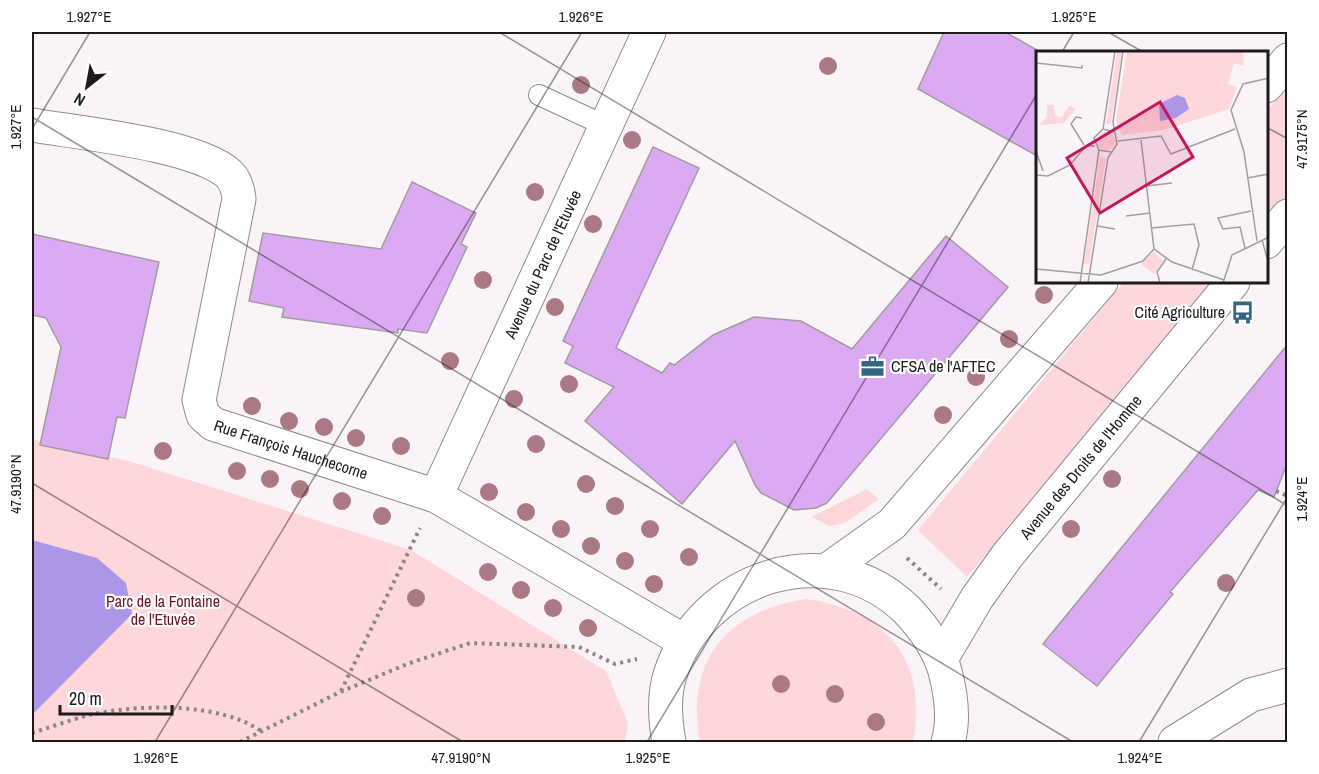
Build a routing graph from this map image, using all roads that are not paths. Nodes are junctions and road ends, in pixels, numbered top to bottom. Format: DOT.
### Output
graph roads {
  1 [pos="649,32"];
  2 [pos="1287,60"];
  3 [pos="1268,84"];
  4 [pos="539,95"];
  5 [pos="32,124"];
  6 [pos="606,126"];
  7 [pos="1287,216"];
  8 [pos="1268,240"];
  9 [pos="1099,284"];
  10 [pos="1231,284"];
  11 [pos="436,496"];
  12 [pos="826,571"];
  13 [pos="684,641"];
  14 [pos="941,658"];
  15 [pos="1287,685"];
  16 [pos="1213,719"];
  17 [pos="954,739"];
  18 [pos="669,742"];
  19 [pos="1163,742"];
  20 [pos="1175,742"];
  1 -- 6 [label="street, Avenue du Parc de l'Etuvée"];
  2 -- 3 [label="street"];
  4 -- 6 [label="lane"];
  5 -- 11 [label="street, Rue François Hauchecorne"];
  6 -- 11 [label="street, Avenue du Parc de l'Etuvée"];
  7 -- 8 [label="street"];
  9 -- 12 [label="street"];
  10 -- 14 [label="street, Avenue des Droits de l'Homme"];
  11 -- 13 [label="street, Rue François Hauchecorne"];
  12 -- 13 [label="street"];
  12 -- 14 [label="street"];
  13 -- 18 [label="street"];
  14 -- 17 [label="street"];
  15 -- 16 [label="street"];
  16 -- 19 [label="street"];
  16 -- 20 [label="street"];
}
